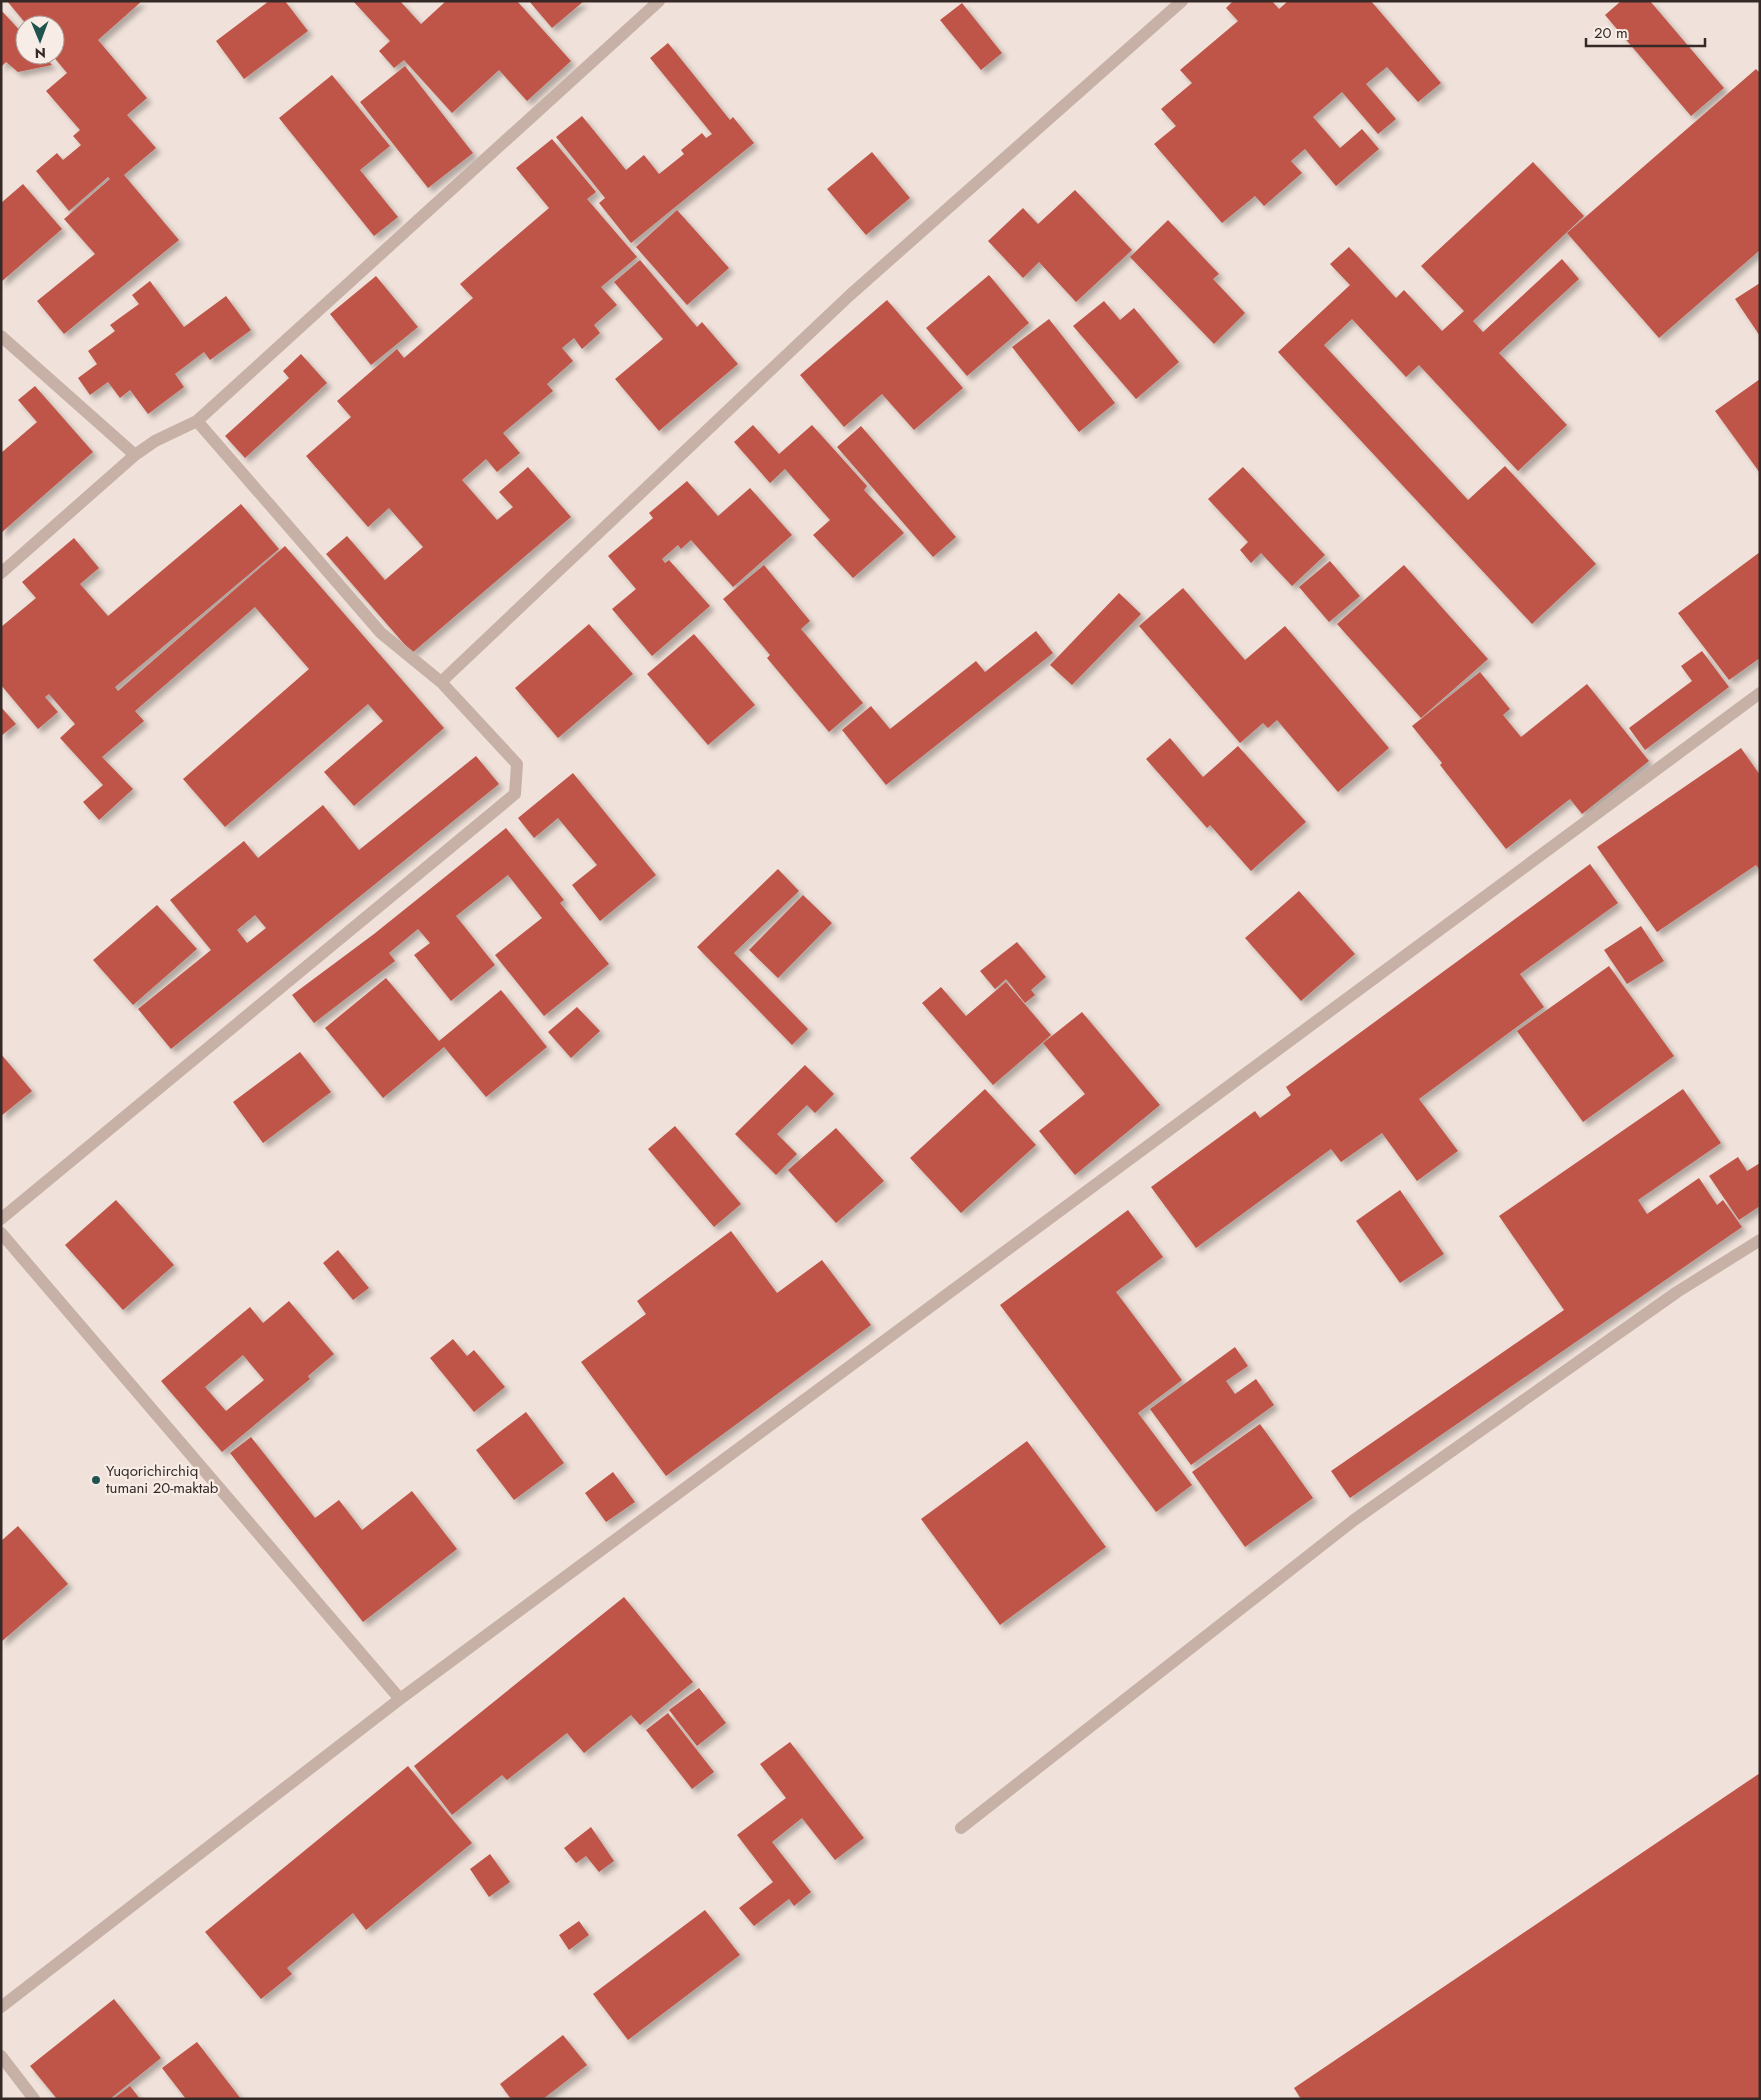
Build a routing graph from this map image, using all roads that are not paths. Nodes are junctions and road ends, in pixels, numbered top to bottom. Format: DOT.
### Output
graph roads {
  1 [pos="659,1"];
  2 [pos="1182,1"];
  3 [pos="1,336"];
  4 [pos="197,421"];
  5 [pos="135,455"];
  6 [pos="1,572"];
  7 [pos="441,682"];
  8 [pos="1760,693"];
  9 [pos="1,1219"];
  10 [pos="1,1233"];
  11 [pos="1760,1240"];
  12 [pos="400,1699"];
  13 [pos="960,1828"];
  14 [pos="1,2007"];
  15 [pos="1,2056"];
  16 [pos="34,2099"];
  1 -- 4 [label="street"];
  2 -- 7 [label="street"];
  3 -- 5 [label="street"];
  4 -- 5 [label="street"];
  4 -- 7 [label="street"];
  5 -- 6 [label="street"];
  7 -- 9 [label="street"];
  8 -- 12 [label="street"];
  10 -- 12 [label="street"];
  11 -- 13 [label="street"];
  12 -- 14 [label="street"];
  15 -- 16 [label="street"];
}
